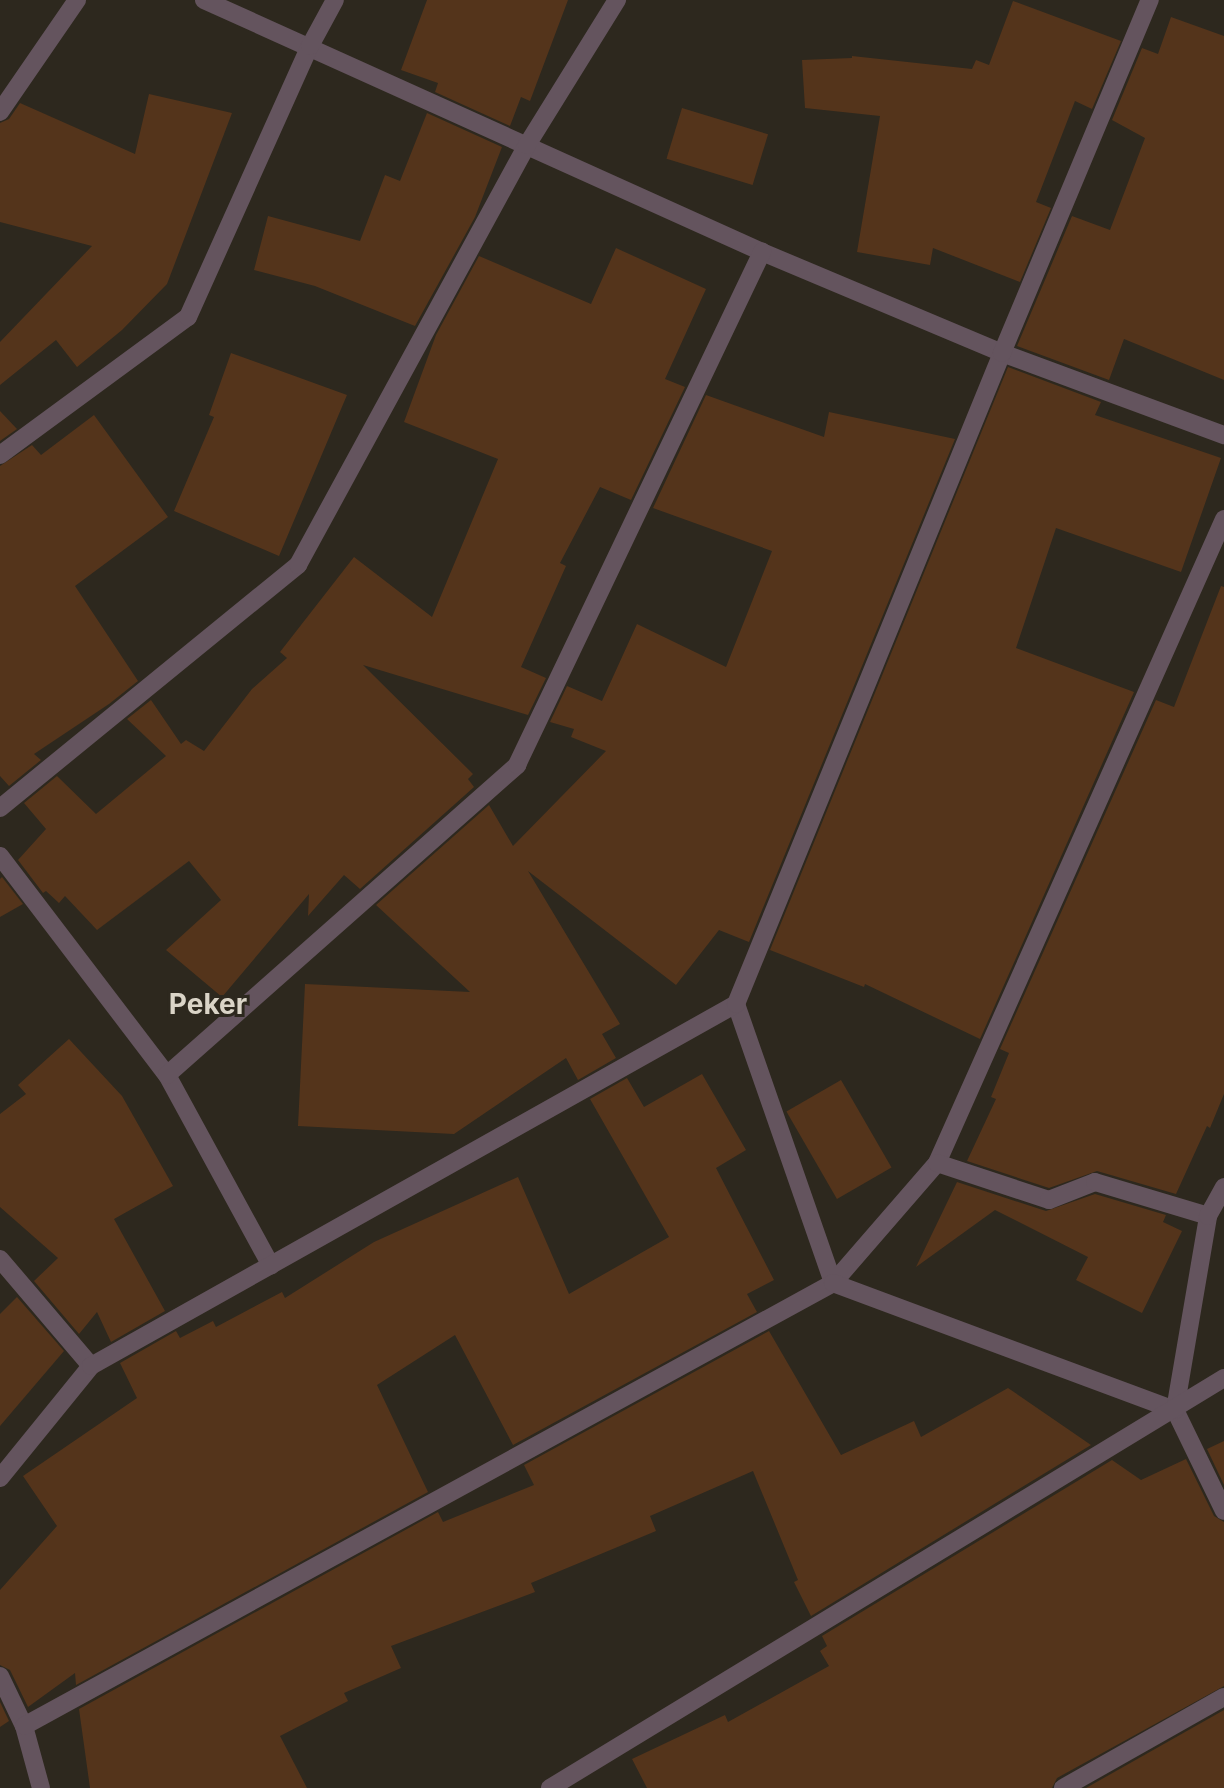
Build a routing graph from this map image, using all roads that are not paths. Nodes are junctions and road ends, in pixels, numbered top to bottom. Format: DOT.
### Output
graph roads {
  1 [pos="77,0"];
  2 [pos="204,0"];
  3 [pos="335,0"];
  4 [pos="617,0"];
  5 [pos="1150,0"];
  6 [pos="310,46"];
  7 [pos="0,112"];
  8 [pos="527,145"];
  9 [pos="762,253"];
  10 [pos="1002,353"];
  11 [pos="1224,435"];
  12 [pos="0,455"];
  13 [pos="1224,519"];
  14 [pos="0,808"];
  15 [pos="0,856"];
  16 [pos="736,1004"];
  17 [pos="167,1075"];
  18 [pos="937,1163"];
  19 [pos="1224,1187"];
  20 [pos="1208,1216"];
  21 [pos="0,1259"];
  22 [pos="271,1266"];
  23 [pos="833,1283"];
  24 [pos="91,1366"];
  25 [pos="1224,1378"];
  26 [pos="1175,1410"];
  27 [pos="0,1478"];
  28 [pos="1224,1511"];
  29 [pos="0,1676"];
  30 [pos="1224,1697"];
  31 [pos="24,1726"];
  32 [pos="41,1788"];
  33 [pos="550,1788"];
  34 [pos="1063,1788"];
  1 -- 7 [label="street"];
  2 -- 6 [label="street"];
  3 -- 6 [label="street"];
  4 -- 8 [label="street"];
  5 -- 10 [label="street"];
  6 -- 8 [label="street"];
  6 -- 12 [label="street"];
  8 -- 9 [label="street"];
  8 -- 14 [label="street"];
  9 -- 10 [label="street"];
  9 -- 17 [label="street"];
  10 -- 11 [label="street"];
  10 -- 16 [label="street"];
  13 -- 18 [label="street"];
  15 -- 17 [label="street"];
  16 -- 22 [label="street"];
  16 -- 23 [label="street"];
  17 -- 22 [label="street"];
  18 -- 20 [label="street"];
  18 -- 23 [label="street"];
  19 -- 20 [label="street"];
  20 -- 26 [label="street"];
  21 -- 24 [label="street"];
  22 -- 24 [label="street"];
  23 -- 26 [label="street"];
  23 -- 31 [label="street"];
  24 -- 27 [label="street"];
  25 -- 26 [label="street"];
  26 -- 28 [label="street"];
  26 -- 33 [label="street"];
  29 -- 31 [label="street"];
  30 -- 34 [label="street"];
  31 -- 32 [label="street"];
}
